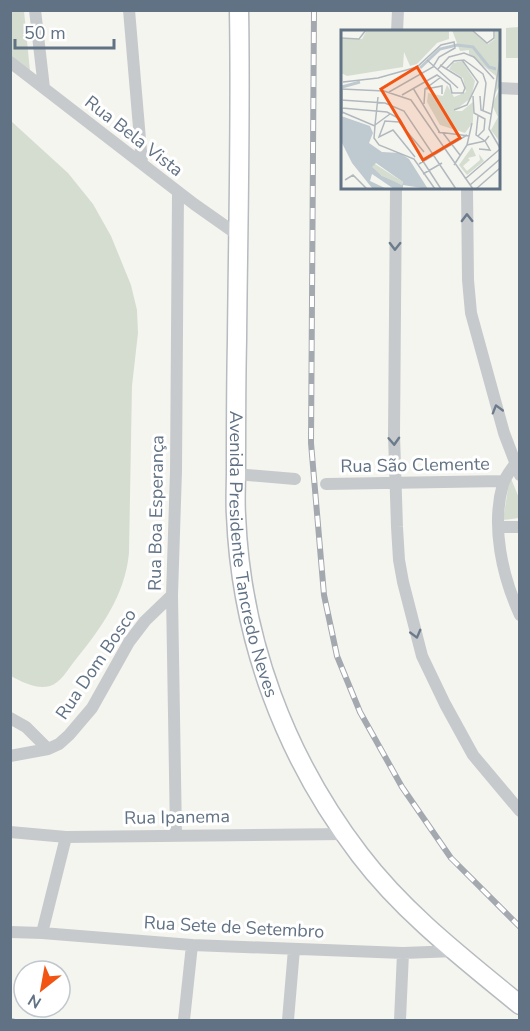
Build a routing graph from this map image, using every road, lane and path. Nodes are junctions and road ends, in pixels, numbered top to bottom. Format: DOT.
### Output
graph roads {
  1 [pos="35,10"];
  2 [pos="129,10"];
  3 [pos="239,10"];
  4 [pos="398,10"];
  5 [pos="398,30"];
  6 [pos="10,62"];
  7 [pos="44,88"];
  8 [pos="500,88"];
  9 [pos="519,88"];
  10 [pos="142,163"];
  11 [pos="396,189"];
  12 [pos="467,189"];
  13 [pos="178,192"];
  14 [pos="238,235"];
  15 [pos="517,470"];
  16 [pos="236,474"];
  17 [pos="295,479"];
  18 [pos="504,481"];
  19 [pos="326,484"];
  20 [pos="397,484"];
  21 [pos="499,527"];
  22 [pos="519,527"];
  23 [pos="172,595"];
  24 [pos="519,615"];
  25 [pos="10,718"];
  26 [pos="48,748"];
  27 [pos="10,756"];
  28 [pos="519,811"];
  29 [pos="10,832"];
  30 [pos="345,834"];
  31 [pos="176,835"];
  32 [pos="66,837"];
  33 [pos="10,932"];
  34 [pos="42,933"];
  35 [pos="192,945"];
  36 [pos="294,949"];
  37 [pos="456,951"];
  38 [pos="403,953"];
  39 [pos="519,1005"];
  40 [pos="184,1020"];
  41 [pos="288,1020"];
  42 [pos="400,1020"];
  1 -- 7 [label="street"];
  2 -- 10 [label="street"];
  3 -- 14 [label="street, Avenida Presidente Tancredo Neves"];
  4 -- 5 [label="street"];
  6 -- 7 [label="street, Rua Bela Vista"];
  7 -- 10 [label="street, Rua Bela Vista"];
  8 -- 9 [label="street"];
  10 -- 13 [label="street, Rua Bela Vista"];
  11 -- 20 [label="street, one-way"];
  15 -- 12 [label="street, one-way"];
  13 -- 14 [label="street, Rua Bela Vista"];
  13 -- 23 [label="street, Rua Boa Esperança"];
  14 -- 16 [label="street, Avenida Presidente Tancredo Neves"];
  15 -- 18 [label="street"];
  16 -- 17 [label="street"];
  16 -- 30 [label="street, Avenida Presidente Tancredo Neves"];
  18 -- 20 [label="street, Rua São Clemente"];
  18 -- 21 [label="street"];
  19 -- 20 [label="street, Rua São Clemente"];
  20 -- 28 [label="street, one-way"];
  21 -- 22 [label="street"];
  21 -- 24 [label="street"];
  23 -- 26 [label="street, Rua Dom Bosco"];
  23 -- 31 [label="street, Rua Boa Esperança"];
  25 -- 26 [label="street"];
  26 -- 27 [label="street, Rua Dom Bosco"];
  29 -- 32 [label="street, Rua Ipanema"];
  30 -- 31 [label="street, Rua Ipanema"];
  30 -- 37 [label="street, Avenida Presidente Tancredo Neves"];
  31 -- 32 [label="street, Rua Ipanema"];
  32 -- 34 [label="street"];
  33 -- 34 [label="street, Rua Sete de Setembro"];
  34 -- 35 [label="street, Rua Sete de Setembro"];
  35 -- 36 [label="street, Rua Sete de Setembro"];
  35 -- 40 [label="street"];
  36 -- 38 [label="street, Rua Sete de Setembro"];
  36 -- 41 [label="street"];
  37 -- 38 [label="street, Rua Sete de Setembro"];
  37 -- 39 [label="street, Avenida Presidente Tancredo Neves"];
  38 -- 42 [label="street"];
}
